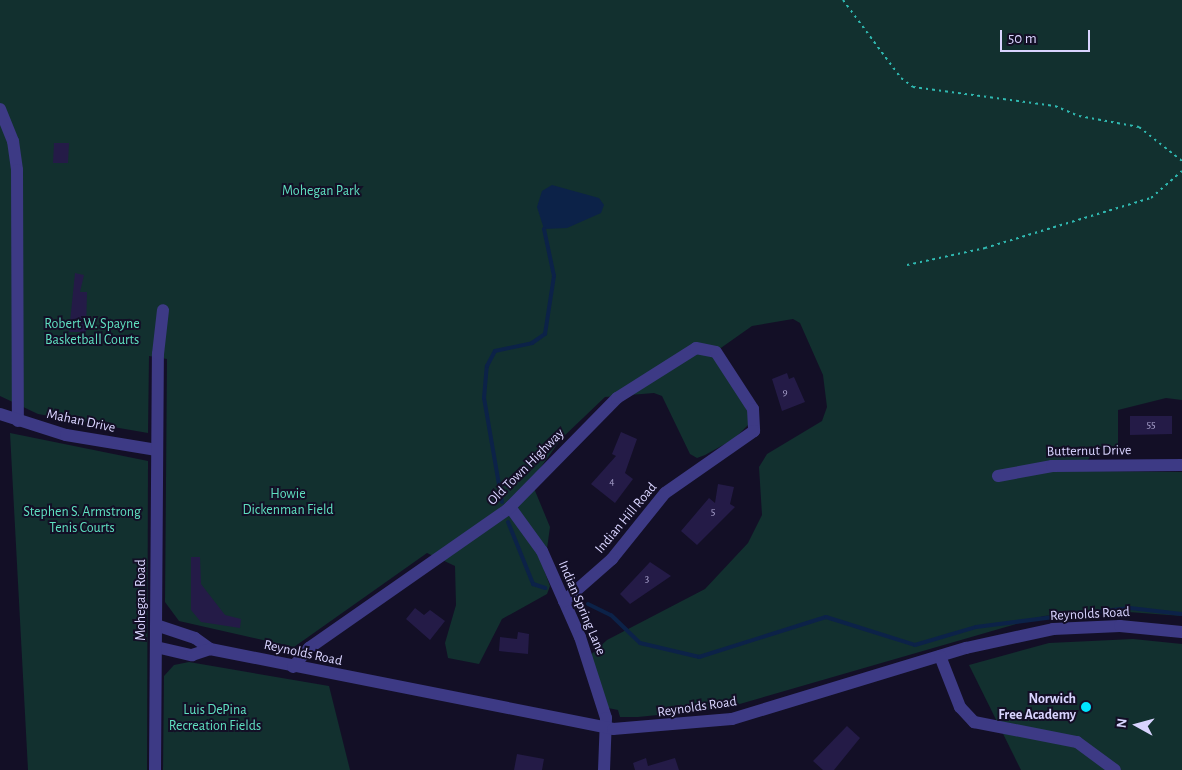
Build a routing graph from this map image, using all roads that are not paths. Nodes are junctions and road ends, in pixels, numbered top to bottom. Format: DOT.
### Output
graph roads {
  1 [pos="0,109"];
  2 [pos="163,310"];
  3 [pos="708,348"];
  4 [pos="0,414"];
  5 [pos="18,421"];
  6 [pos="157,450"];
  7 [pos="1182,465"];
  8 [pos="998,476"];
  9 [pos="510,507"];
  10 [pos="564,601"];
  11 [pos="156,625"];
  12 [pos="1182,632"];
  13 [pos="156,647"];
  14 [pos="210,649"];
  15 [pos="940,656"];
  16 [pos="294,666"];
  17 [pos="607,729"];
  18 [pos="155,770"];
  19 [pos="604,770"];
  20 [pos="1114,770"];
  1 -- 5 [label="street"];
  2 -- 6 [label="street, Mohegan Road"];
  3 -- 9 [label="street, Old Town Highway"];
  3 -- 10 [label="street, Indian Hill Road"];
  4 -- 5 [label="street, Mahan Drive"];
  5 -- 6 [label="street, Mahan Drive"];
  6 -- 11 [label="street, Mohegan Road"];
  7 -- 8 [label="street, Butternut Drive"];
  9 -- 10 [label="street, Indian Spring Lane"];
  9 -- 16 [label="street, Old Town Highway"];
  10 -- 17 [label="street, Indian Spring Lane"];
  11 -- 13 [label="street, Mohegan Road"];
  11 -- 14 [label="street, Reynolds Road"];
  12 -- 15 [label="street, Reynolds Road"];
  13 -- 14 [label="street, Reynolds Road"];
  13 -- 18 [label="street, Mohegan Road"];
  14 -- 16 [label="street, Reynolds Road"];
  15 -- 17 [label="street, Reynolds Road"];
  15 -- 20 [label="street"];
  16 -- 17 [label="street, Reynolds Road"];
  17 -- 19 [label="street, Indian Spring Lane"];
}
